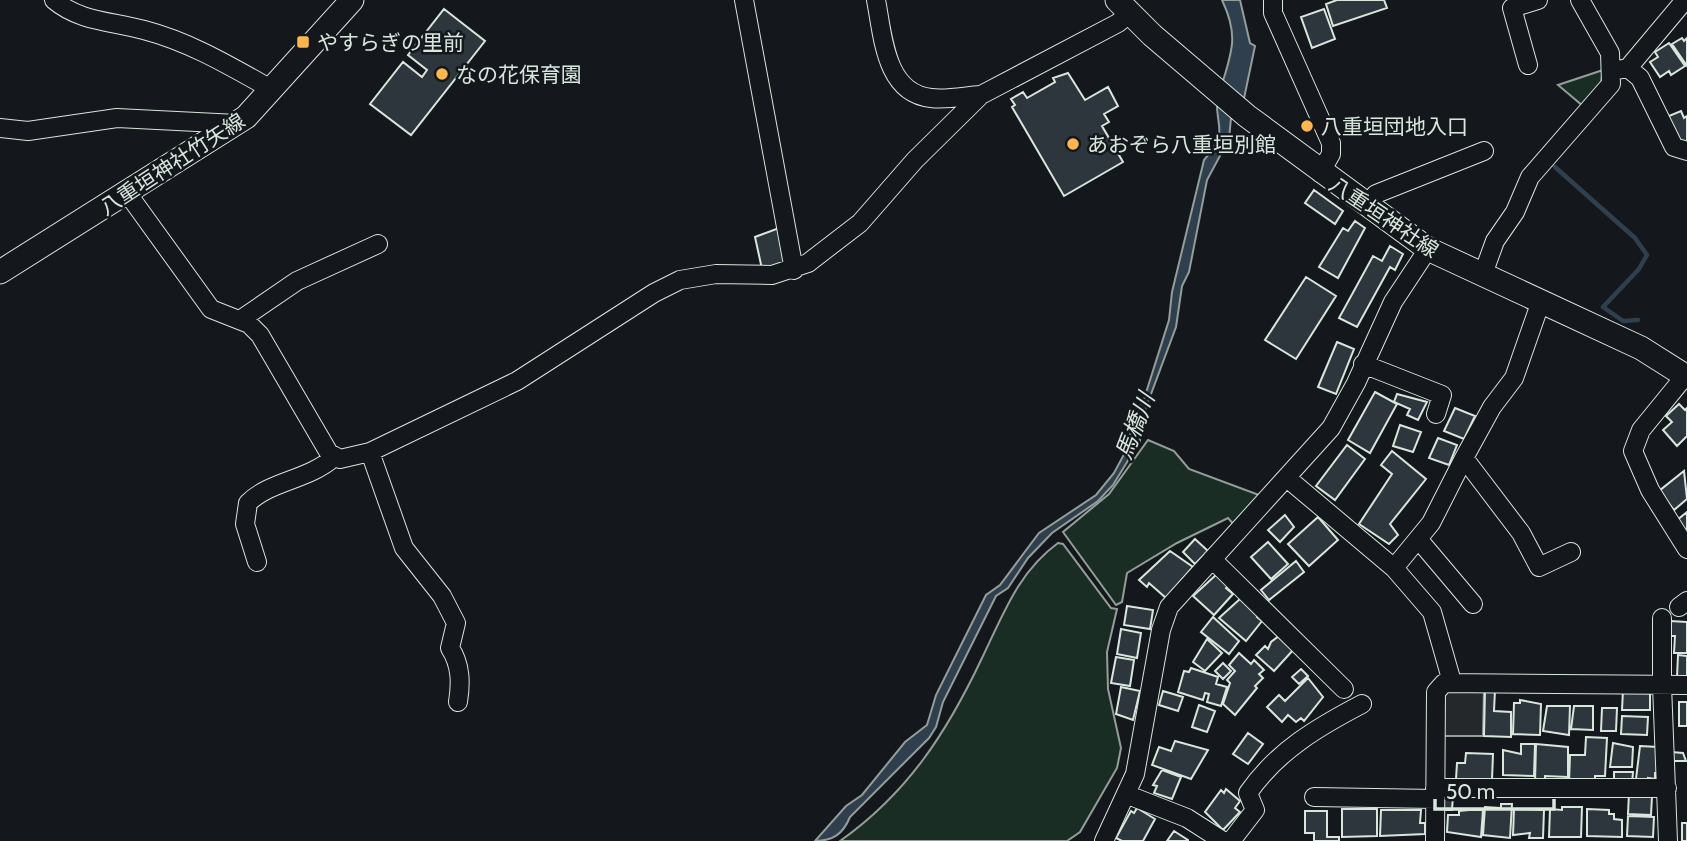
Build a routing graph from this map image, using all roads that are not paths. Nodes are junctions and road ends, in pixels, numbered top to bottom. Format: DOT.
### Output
graph roads {
  1 [pos="54,0"];
  2 [pos="352,0"];
  3 [pos="744,0"];
  4 [pos="876,0"];
  5 [pos="1538,0"];
  6 [pos="1580,0"];
  7 [pos="1685,0"];
  8 [pos="1270,3"];
  9 [pos="1123,7"];
  10 [pos="1528,65"];
  11 [pos="1620,69"];
  12 [pos="271,89"];
  13 [pos="981,95"];
  14 [pos="237,124"];
  15 [pos="0,128"];
  16 [pos="1485,151"];
  17 [pos="1687,151"];
  18 [pos="1320,173"];
  19 [pos="128,194"];
  20 [pos="1366,206"];
  21 [pos="378,244"];
  22 [pos="1428,250"];
  23 [pos="794,270"];
  24 [pos="0,272"];
  25 [pos="1483,274"];
  26 [pos="1541,301"];
  27 [pos="240,320"];
  28 [pos="1363,364"];
  29 [pos="1686,377"];
  30 [pos="1436,414"];
  31 [pos="370,452"];
  32 [pos="333,458"];
  33 [pos="1464,458"];
  34 [pos="1287,478"];
  35 [pos="1419,540"];
  36 [pos="1687,550"];
  37 [pos="1571,552"];
  38 [pos="1212,559"];
  39 [pos="257,562"];
  40 [pos="1394,568"];
  41 [pos="1473,604"];
  42 [pos="1662,618"];
  43 [pos="1452,682"];
  44 [pos="1661,685"];
  45 [pos="1687,685"];
  46 [pos="1344,689"];
  47 [pos="458,702"];
  48 [pos="1362,704"];
  49 [pos="1667,788"];
  50 [pos="1435,794"];
  51 [pos="1128,795"];
  52 [pos="1314,797"];
  53 [pos="1104,841"];
  54 [pos="1223,841"];
  55 [pos="1231,841"];
  56 [pos="1435,841"];
  57 [pos="1668,841"];
  1 -- 12 [label="street"];
  2 -- 12 [label="main road, 八重垣神社竹矢線"];
  3 -- 23 [label="street"];
  4 -- 13 [label="street"];
  5 -- 10 [label="street"];
  6 -- 11 [label="street"];
  7 -- 11 [label="street"];
  8 -- 18 [label="street"];
  9 -- 13 [label="street"];
  9 -- 18 [label="main road, 八重垣神社線"];
  11 -- 17 [label="street"];
  11 -- 25 [label="street"];
  12 -- 14 [label="main road, 八重垣神社竹矢線"];
  13 -- 23 [label="street"];
  14 -- 15 [label="street"];
  14 -- 19 [label="main road, 八重垣神社竹矢線"];
  16 -- 20 [label="street"];
  18 -- 20 [label="main road, 八重垣神社線"];
  19 -- 24 [label="main road, 八重垣神社竹矢線"];
  19 -- 27 [label="street"];
  20 -- 22 [label="main road, 八重垣神社線"];
  21 -- 27 [label="street"];
  22 -- 25 [label="main road, 八重垣神社線"];
  22 -- 28 [label="street"];
  23 -- 31 [label="street"];
  25 -- 26 [label="main road, 八重垣神社線"];
  26 -- 29 [label="main road, 八重垣神社線"];
  26 -- 33 [label="street"];
  27 -- 32 [label="street"];
  28 -- 30 [label="street"];
  28 -- 34 [label="street"];
  29 -- 36 [label="street"];
  31 -- 32 [label="street"];
  31 -- 47 [label="street"];
  32 -- 39 [label="street"];
  33 -- 35 [label="street"];
  33 -- 37 [label="street"];
  34 -- 38 [label="street"];
  34 -- 40 [label="street"];
  35 -- 40 [label="street"];
  35 -- 41 [label="street"];
  38 -- 46 [label="street"];
  38 -- 51 [label="street"];
  40 -- 43 [label="street"];
  42 -- 44 [label="street"];
  43 -- 44 [label="street"];
  43 -- 50 [label="street"];
  44 -- 45 [label="street"];
  44 -- 49 [label="street"];
  48 -- 55 [label="street"];
  49 -- 50 [label="street"];
  49 -- 57 [label="street"];
  50 -- 52 [label="street"];
  50 -- 56 [label="street"];
  51 -- 53 [label="street"];
  51 -- 54 [label="street"];
}
